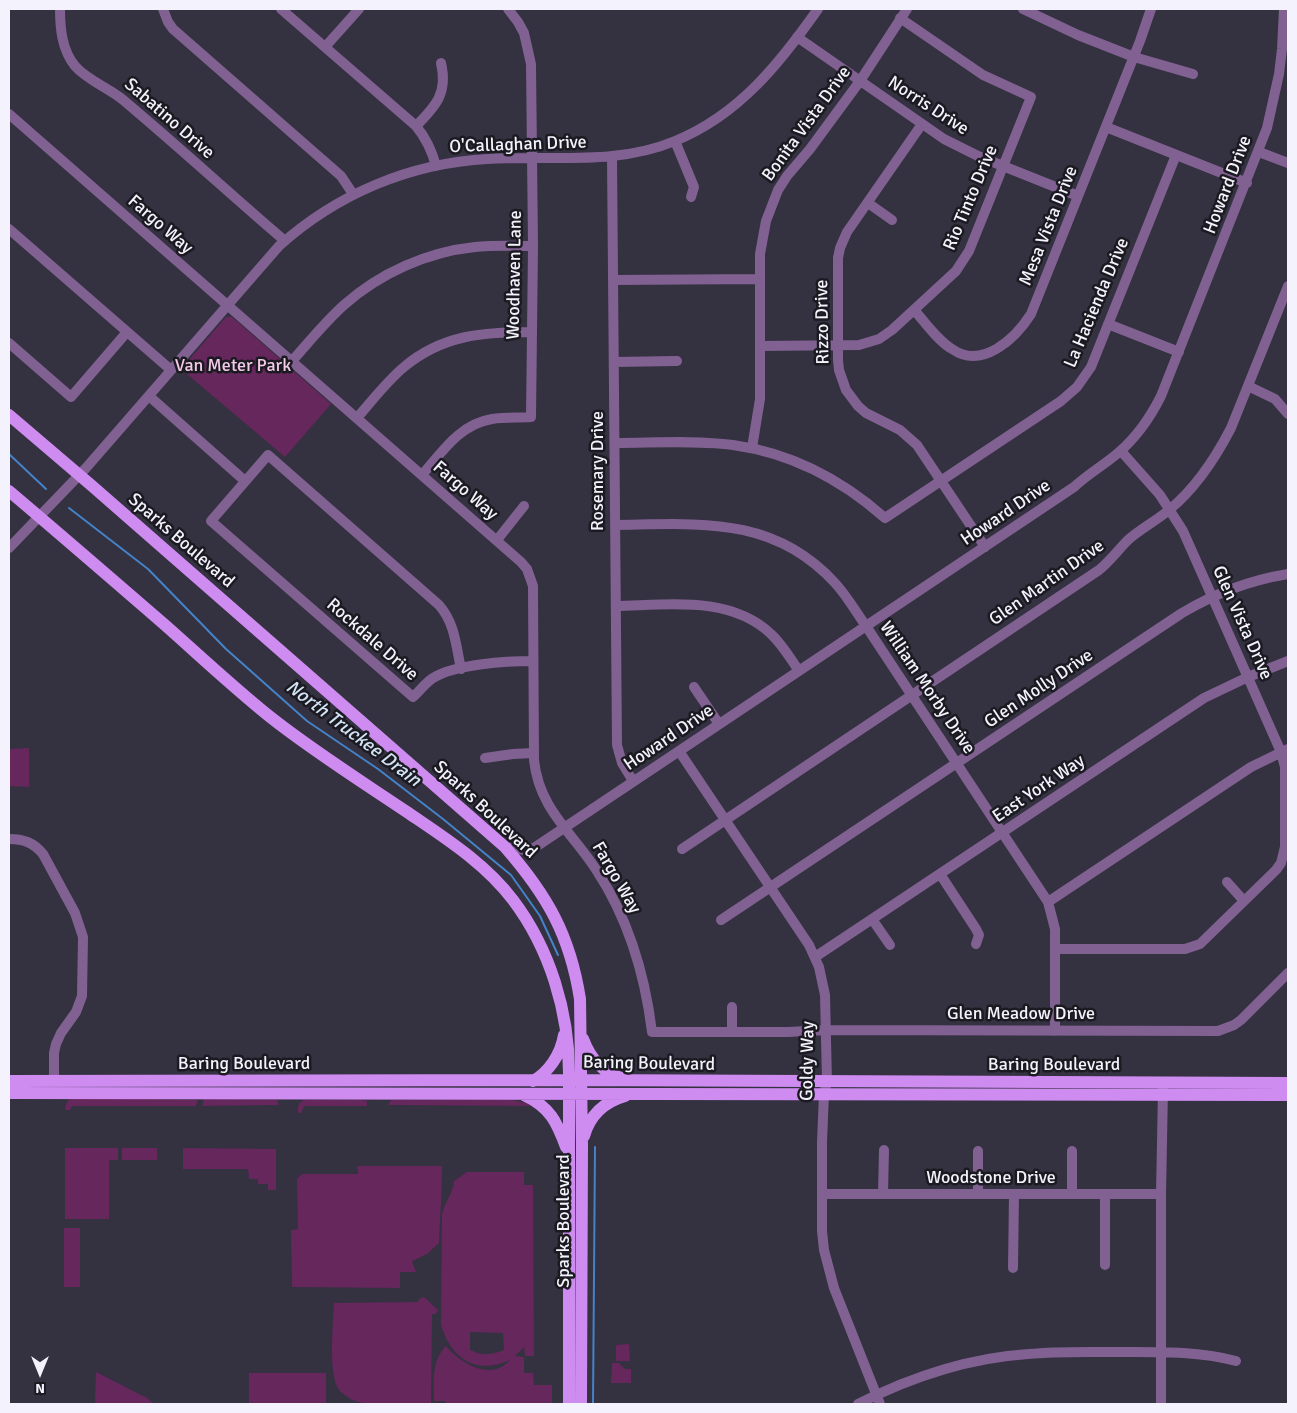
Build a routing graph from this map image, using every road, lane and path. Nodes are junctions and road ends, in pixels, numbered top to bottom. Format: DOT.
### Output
graph roads {
  1 [pos="60,9"];
  2 [pos="164,9"];
  3 [pos="281,9"];
  4 [pos="359,9"];
  5 [pos="508,9"];
  6 [pos="818,9"];
  7 [pos="907,9"];
  8 [pos="1023,9"];
  9 [pos="1151,9"];
  10 [pos="1284,9"];
  11 [pos="900,18"];
  12 [pos="797,37"];
  13 [pos="325,47"];
  14 [pos="1134,57"];
  15 [pos="441,63"];
  16 [pos="1193,74"];
  17 [pos="1284,75"];
  18 [pos="860,81"];
  19 [pos="9,114"];
  20 [pos="922,124"];
  21 [pos="416,126"];
  22 [pos="1106,127"];
  23 [pos="675,141"];
  24 [pos="1259,152"];
  25 [pos="1176,154"];
  26 [pos="612,157"];
  27 [pos="532,159"];
  28 [pos="1288,163"];
  29 [pos="436,166"];
  30 [pos="1003,166"];
  31 [pos="1247,183"];
  32 [pos="353,194"];
  33 [pos="691,196"];
  34 [pos="1078,196"];
  35 [pos="868,203"];
  36 [pos="892,220"];
  37 [pos="9,229"];
  38 [pos="285,241"];
  39 [pos="533,246"];
  40 [pos="760,279"];
  41 [pos="613,280"];
  42 [pos="1288,286"];
  43 [pos="228,305"];
  44 [pos="914,310"];
  45 [pos="1108,324"];
  46 [pos="127,332"];
  47 [pos="531,332"];
  48 [pos="9,343"];
  49 [pos="760,346"];
  50 [pos="838,346"];
  51 [pos="1179,352"];
  52 [pos="292,361"];
  53 [pos="677,361"];
  54 [pos="614,362"];
  55 [pos="171,370"];
  56 [pos="1248,386"];
  57 [pos="149,396"];
  58 [pos="1288,414"];
  59 [pos="9,415"];
  60 [pos="357,418"];
  61 [pos="614,443"];
  62 [pos="752,448"];
  63 [pos="1121,451"];
  64 [pos="79,475"];
  65 [pos="422,475"];
  66 [pos="941,480"];
  67 [pos="246,481"];
  68 [pos="9,491"];
  69 [pos="524,506"];
  70 [pos="1170,509"];
  71 [pos="39,517"];
  72 [pos="615,524"];
  73 [pos="497,540"];
  74 [pos="985,547"];
  75 [pos="9,548"];
  76 [pos="1288,574"];
  77 [pos="1213,598"];
  78 [pos="616,606"];
  79 [pos="866,626"];
  80 [pos="534,661"];
  81 [pos="1288,661"];
  82 [pos="460,669"];
  83 [pos="799,671"];
  84 [pos="1248,676"];
  85 [pos="694,687"];
  86 [pos="912,695"];
  87 [pos="719,724"];
  88 [pos="679,751"];
  89 [pos="1285,751"];
  90 [pos="534,753"];
  91 [pos="485,758"];
  92 [pos="957,763"];
  93 [pos="633,781"];
  94 [pos="725,820"];
  95 [pos="564,827"];
  96 [pos="1003,832"];
  97 [pos="9,839"];
  98 [pos="505,848"];
  99 [pos="682,848"];
  100 [pos="940,874"];
  101 [pos="1227,882"];
  102 [pos="770,887"];
  103 [pos="1244,901"];
  104 [pos="1048,902"];
  105 [pos="872,919"];
  106 [pos="721,920"];
  107 [pos="976,944"];
  108 [pos="890,945"];
  109 [pos="1055,949"];
  110 [pos="815,957"];
  111 [pos="1288,974"];
  112 [pos="732,1007"];
  113 [pos="565,1025"];
  114 [pos="826,1030"];
  115 [pos="1055,1030"];
  116 [pos="581,1032"];
  117 [pos="652,1032"];
  118 [pos="732,1032"];
  119 [pos="9,1081"];
  120 [pos="533,1081"];
  121 [pos="1288,1083"];
  122 [pos="54,1087"];
  123 [pos="575,1087"];
  124 [pos="634,1088"];
  125 [pos="825,1088"];
  126 [pos="1163,1089"];
  127 [pos="9,1093"];
  128 [pos="522,1094"];
  129 [pos="1288,1095"];
  130 [pos="582,1145"];
  131 [pos="884,1150"];
  132 [pos="978,1151"];
  133 [pos="1072,1151"];
  134 [pos="569,1154"];
  135 [pos="822,1194"];
  136 [pos="883,1194"];
  137 [pos="978,1194"];
  138 [pos="1014,1194"];
  139 [pos="1072,1194"];
  140 [pos="1105,1194"];
  141 [pos="1161,1194"];
  142 [pos="1105,1265"];
  143 [pos="1014,1268"];
  144 [pos="1161,1352"];
  145 [pos="1236,1361"];
  146 [pos="878,1400"];
  147 [pos="569,1404"];
  148 [pos="581,1404"];
  149 [pos="858,1404"];
  150 [pos="1160,1404"];
  1 -- 38 [label="street, Sabatino Drive"];
  2 -- 32 [label="street"];
  3 -- 13 [label="street"];
  4 -- 13 [label="street"];
  5 -- 27 [label="street, Woodhaven Lane"];
  6 -- 12 [label="street, O'Callaghan Drive"];
  7 -- 11 [label="street, Bonita Vista Drive"];
  8 -- 14 [label="street"];
  9 -- 14 [label="street, Mesa Vista Drive"];
  10 -- 17 [label="street, Howard Drive"];
  11 -- 18 [label="street, Bonita Vista Drive"];
  11 -- 30 [label="street, Rio Tinto Drive"];
  12 -- 18 [label="street, Norris Drive"];
  12 -- 23 [label="street, O'Callaghan Drive"];
  13 -- 21 [label="street"];
  14 -- 16 [label="street"];
  14 -- 22 [label="street, Mesa Vista Drive"];
  15 -- 21 [label="street"];
  17 -- 24 [label="street, Howard Drive"];
  18 -- 20 [label="street, Norris Drive"];
  18 -- 40 [label="street, Bonita Vista Drive"];
  19 -- 43 [label="street, Fargo Way"];
  20 -- 30 [label="street, Norris Drive"];
  20 -- 35 [label="street, Rizzo Drive"];
  21 -- 29 [label="street"];
  22 -- 25 [label="street"];
  22 -- 34 [label="street, Mesa Vista Drive"];
  23 -- 26 [label="street, O'Callaghan Drive"];
  23 -- 33 [label="street"];
  24 -- 28 [label="street"];
  24 -- 31 [label="street, Howard Drive"];
  25 -- 31 [label="street"];
  25 -- 45 [label="street, La Hacienda Drive"];
  26 -- 27 [label="street, O'Callaghan Drive"];
  26 -- 41 [label="street, Rosemary Drive"];
  27 -- 29 [label="street, O'Callaghan Drive"];
  27 -- 39 [label="street, Woodhaven Lane"];
  29 -- 32 [label="street, O'Callaghan Drive"];
  30 -- 34 [label="street, Norris Drive"];
  30 -- 44 [label="street, Rio Tinto Drive"];
  31 -- 51 [label="street, Howard Drive"];
  32 -- 38 [label="street, O'Callaghan Drive"];
  34 -- 44 [label="street, Mesa Vista Drive"];
  35 -- 36 [label="street"];
  35 -- 50 [label="street, Rizzo Drive"];
  37 -- 46 [label="street"];
  38 -- 43 [label="street, O'Callaghan Drive"];
  39 -- 47 [label="street, Woodhaven Lane"];
  39 -- 52 [label="street"];
  40 -- 41 [label="street"];
  40 -- 49 [label="street, Bonita Vista Drive"];
  41 -- 54 [label="street, Rosemary Drive"];
  42 -- 56 [label="street, Glen Martin Drive"];
  43 -- 52 [label="street, Fargo Way"];
  43 -- 55 [label="street, O'Callaghan Drive"];
  44 -- 50 [label="street, Rio Tinto Drive"];
  45 -- 51 [label="street"];
  45 -- 66 [label="street, La Hacienda Drive"];
  46 -- 48 [label="street"];
  46 -- 55 [label="street"];
  47 -- 60 [label="street"];
  47 -- 65 [label="street, Woodhaven Lane"];
  49 -- 50 [label="street, Rio Tinto Drive"];
  49 -- 62 [label="street, Bonita Vista Drive"];
  50 -- 66 [label="street, Rizzo Drive"];
  51 -- 63 [label="street, Howard Drive"];
  52 -- 60 [label="street, Fargo Way"];
  53 -- 54 [label="street"];
  54 -- 61 [label="street, Rosemary Drive"];
  55 -- 57 [label="street, O'Callaghan Drive"];
  56 -- 58 [label="street"];
  56 -- 70 [label="street, Glen Martin Drive"];
  57 -- 64 [label="street, O'Callaghan Drive"];
  57 -- 67 [label="street"];
  59 -- 64 [label="main road, Sparks Boulevard"];
  60 -- 65 [label="street, Fargo Way"];
  61 -- 62 [label="street"];
  61 -- 72 [label="street, Rosemary Drive"];
  62 -- 66 [label="street, La Hacienda Drive"];
  63 -- 70 [label="street, Glen Vista Drive"];
  63 -- 74 [label="street, Howard Drive"];
  64 -- 71 [label="street, O'Callaghan Drive"];
  64 -- 98 [label="main road, Sparks Boulevard"];
  65 -- 73 [label="street, Fargo Way"];
  66 -- 74 [label="street, Rizzo Drive"];
  67 -- 82 [label="street"];
  67 -- 82 [label="street, Rockdale Drive"];
  68 -- 71 [label="main road, Sparks Boulevard"];
  69 -- 73 [label="street"];
  70 -- 77 [label="street, Glen Vista Drive"];
  70 -- 86 [label="street, Glen Martin Drive"];
  71 -- 75 [label="street, O'Callaghan Drive"];
  71 -- 113 [label="main road, Sparks Boulevard"];
  72 -- 78 [label="street, Rosemary Drive"];
  72 -- 79 [label="street, William Morby Drive"];
  73 -- 80 [label="street, Fargo Way"];
  74 -- 79 [label="street, Howard Drive"];
  76 -- 77 [label="street, Glen Molly Drive"];
  77 -- 84 [label="street, Glen Vista Drive"];
  77 -- 92 [label="street, Glen Molly Drive"];
  78 -- 83 [label="street"];
  78 -- 93 [label="street, Rosemary Drive"];
  79 -- 83 [label="street, Howard Drive"];
  79 -- 86 [label="street, William Morby Drive"];
  80 -- 82 [label="street, Rockdale Drive"];
  80 -- 90 [label="street, Fargo Way"];
  81 -- 84 [label="street, East York Way"];
  83 -- 87 [label="street, Howard Drive"];
  84 -- 89 [label="street, Glen Vista Drive"];
  84 -- 96 [label="street, East York Way"];
  85 -- 87 [label="street"];
  86 -- 92 [label="street, William Morby Drive"];
  86 -- 94 [label="street, Glen Martin Drive"];
  87 -- 88 [label="street, Howard Drive"];
  88 -- 93 [label="street, Howard Drive"];
  88 -- 94 [label="street, Goldy Way"];
  89 -- 103 [label="street, Glen Vista Drive"];
  89 -- 104 [label="street"];
  90 -- 91 [label="street"];
  90 -- 95 [label="street, Fargo Way"];
  92 -- 96 [label="street, William Morby Drive"];
  92 -- 102 [label="street, Glen Molly Drive"];
  93 -- 95 [label="street, Howard Drive"];
  94 -- 99 [label="street, Glen Martin Drive"];
  94 -- 102 [label="street, Goldy Way"];
  95 -- 98 [label="street, Howard Drive"];
  95 -- 117 [label="street, Fargo Way"];
  96 -- 100 [label="street, East York Way"];
  96 -- 104 [label="street, William Morby Drive"];
  97 -- 122 [label="street"];
  98 -- 116 [label="main road, Sparks Boulevard"];
  100 -- 105 [label="street, East York Way"];
  100 -- 107 [label="street"];
  101 -- 103 [label="street"];
  102 -- 106 [label="street, Glen Molly Drive"];
  102 -- 110 [label="street, Goldy Way"];
  103 -- 109 [label="street, Glen Vista Drive"];
  104 -- 109 [label="street, William Morby Drive"];
  105 -- 108 [label="street"];
  105 -- 110 [label="street, East York Way"];
  109 -- 115 [label="street, William Morby Drive"];
  110 -- 114 [label="street, Goldy Way"];
  111 -- 115 [label="street, Glen Meadow Drive"];
  112 -- 118 [label="street"];
  113 -- 120 [label="main road"];
  113 -- 123 [label="main road, Sparks Boulevard"];
  114 -- 115 [label="street, Glen Meadow Drive"];
  114 -- 118 [label="street, Glen Meadow Drive"];
  114 -- 125 [label="street, Goldy Way"];
  116 -- 123 [label="main road, Sparks Boulevard"];
  116 -- 124 [label="main road"];
  117 -- 118 [label="street, Glen Meadow Drive"];
  119 -- 122 [label="main road, Baring Boulevard"];
  120 -- 122 [label="main road, Baring Boulevard"];
  120 -- 123 [label="main road, Baring Boulevard"];
  121 -- 126 [label="main road, Baring Boulevard"];
  122 -- 127 [label="main road, Baring Boulevard"];
  122 -- 128 [label="main road, Baring Boulevard"];
  123 -- 124 [label="main road, Baring Boulevard"];
  123 -- 128 [label="main road, Baring Boulevard"];
  123 -- 130 [label="main road, Sparks Boulevard"];
  123 -- 134 [label="main road, Sparks Boulevard"];
  124 -- 125 [label="main road, Baring Boulevard"];
  124 -- 130 [label="main road"];
  125 -- 126 [label="main road, Baring Boulevard"];
  125 -- 135 [label="street, Goldy Way"];
  126 -- 129 [label="main road, Baring Boulevard"];
  126 -- 141 [label="street"];
  128 -- 134 [label="main road"];
  130 -- 148 [label="main road, Sparks Boulevard"];
  131 -- 136 [label="street"];
  132 -- 137 [label="street"];
  133 -- 139 [label="street"];
  134 -- 147 [label="main road, Sparks Boulevard"];
  135 -- 136 [label="street, Woodstone Drive"];
  135 -- 146 [label="street, Goldy Way"];
  136 -- 137 [label="street, Woodstone Drive"];
  137 -- 138 [label="street, Woodstone Drive"];
  138 -- 139 [label="street, Woodstone Drive"];
  138 -- 143 [label="street"];
  139 -- 140 [label="street, Woodstone Drive"];
  140 -- 141 [label="street, Woodstone Drive"];
  140 -- 142 [label="street"];
  141 -- 144 [label="street"];
  144 -- 145 [label="street"];
  144 -- 146 [label="street"];
  144 -- 150 [label="street"];
  146 -- 149 [label="street"];
}
